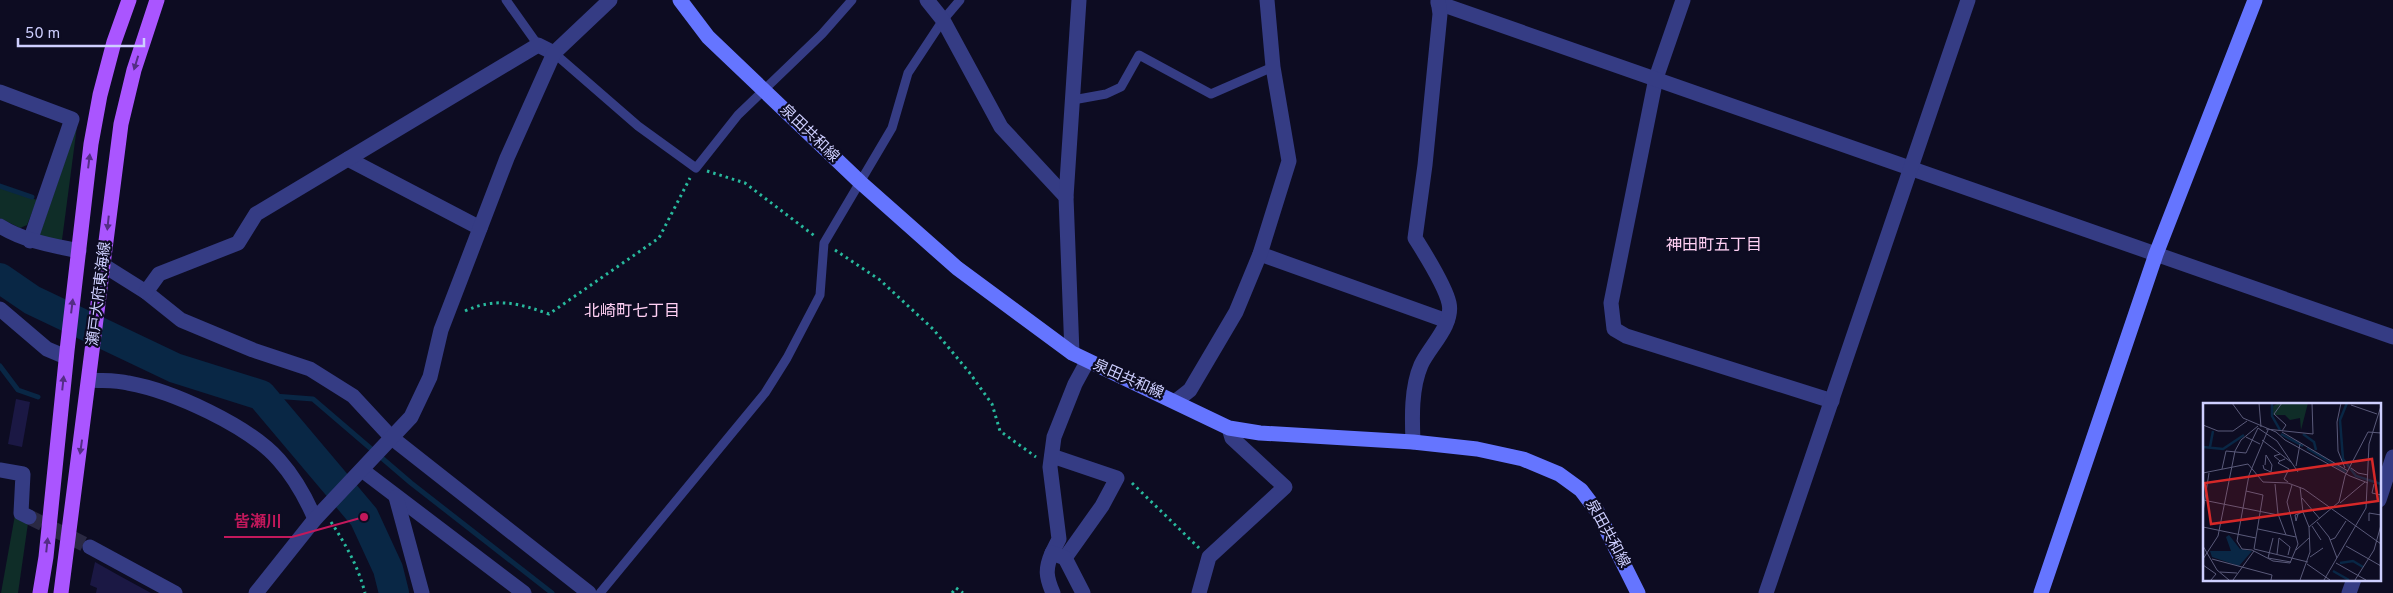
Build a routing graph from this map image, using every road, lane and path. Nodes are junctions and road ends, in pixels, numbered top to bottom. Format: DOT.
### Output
graph roads {
  1 [pos="129,0"];
  2 [pos="157,0"];
  3 [pos="506,0"];
  4 [pos="610,0"];
  5 [pos="680,0"];
  6 [pos="852,0"];
  7 [pos="927,0"];
  8 [pos="960,0"];
  9 [pos="1079,0"];
  10 [pos="1267,0"];
  11 [pos="1683,0"];
  12 [pos="1968,0"];
  13 [pos="2255,0"];
  14 [pos="1438,1"];
  15 [pos="943,20"];
  16 [pos="538,45"];
  17 [pos="554,53"];
  18 [pos="1273,67"];
  19 [pos="1656,78"];
  20 [pos="763,89"];
  21 [pos="0,92"];
  22 [pos="1073,100"];
  23 [pos="348,159"];
  24 [pos="1910,167"];
  25 [pos="696,168"];
  26 [pos="860,182"];
  27 [pos="1066,197"];
  28 [pos="0,226"];
  29 [pos="480,228"];
  30 [pos="30,241"];
  31 [pos="824,243"];
  32 [pos="1260,254"];
  33 [pos="2156,254"];
  34 [pos="78,256"];
  35 [pos="103,270"];
  36 [pos="146,292"];
  37 [pos="0,309"];
  38 [pos="461,316"];
  39 [pos="1447,321"];
  40 [pos="2393,337"];
  41 [pos="1072,353"];
  42 [pos="66,354"];
  43 [pos="1087,362"];
  44 [pos="90,380"];
  45 [pos="1176,401"];
  46 [pos="1832,402"];
  47 [pos="1229,428"];
  48 [pos="389,440"];
  49 [pos="1412,442"];
  50 [pos="2393,457"];
  51 [pos="1051,461"];
  52 [pos="362,469"];
  53 [pos="0,470"];
  54 [pos="1117,478"];
  55 [pos="396,497"];
  56 [pos="2380,497"];
  57 [pos="321,513"];
  58 [pos="29,517"];
  59 [pos="90,547"];
  60 [pos="1059,556"];
  61 [pos="1209,557"];
  62 [pos="2354,580"];
  63 [pos="40,593"];
  64 [pos="60,593"];
  65 [pos="175,593"];
  66 [pos="256,593"];
  67 [pos="365,593"];
  68 [pos="422,593"];
  69 [pos="524,593"];
  70 [pos="589,593"];
  71 [pos="600,593"];
  72 [pos="952,593"];
  73 [pos="962,593"];
  74 [pos="1053,593"];
  75 [pos="1082,593"];
  76 [pos="1199,593"];
  77 [pos="1638,593"];
  78 [pos="1766,593"];
  79 [pos="2041,593"];
  80 [pos="2349,593"];
  34 -- 1 [label="main road, 瀬戸大府東海線, one-way"];
  2 -- 35 [label="main road, 瀬戸大府東海線, one-way"];
  3 -- 16 [label="lane"];
  4 -- 17 [label="street"];
  5 -- 20 [label="main road, 泉田共和線"];
  6 -- 20 [label="lane"];
  7 -- 15 [label="street"];
  8 -- 15 [label="lane"];
  9 -- 22 [label="street"];
  10 -- 18 [label="street"];
  11 -- 19 [label="street"];
  12 -- 24 [label="street"];
  13 -- 33 [label="main road"];
  14 -- 19 [label="street"];
  14 -- 39 [label="street"];
  15 -- 26 [label="lane"];
  15 -- 27 [label="street"];
  16 -- 17 [label="street"];
  16 -- 23 [label="street"];
  17 -- 25 [label="lane"];
  17 -- 29 [label="street"];
  18 -- 22 [label="lane"];
  18 -- 32 [label="street"];
  19 -- 24 [label="street"];
  19 -- 46 [label="street"];
  20 -- 25 [label="lane"];
  20 -- 26 [label="main road, 泉田共和線"];
  21 -- 30 [label="street"];
  22 -- 27 [label="street"];
  23 -- 29 [label="street"];
  23 -- 36 [label="street"];
  24 -- 33 [label="street"];
  24 -- 46 [label="street"];
  25 -- 31 [label="path"];
  25 -- 38 [label="path"];
  26 -- 31 [label="lane"];
  26 -- 41 [label="main road, 泉田共和線"];
  27 -- 41 [label="street"];
  28 -- 30 [label="street"];
  29 -- 48 [label="street"];
  30 -- 34 [label="street"];
  31 -- 51 [label="path"];
  31 -- 71 [label="lane"];
  32 -- 39 [label="street"];
  32 -- 45 [label="street"];
  33 -- 40 [label="street"];
  33 -- 79 [label="main road"];
  42 -- 34 [label="main road, 瀬戸大府東海線, one-way"];
  35 -- 36 [label="street"];
  35 -- 44 [label="main road, 瀬戸大府東海線"];
  36 -- 48 [label="street"];
  37 -- 42 [label="street"];
  39 -- 49 [label="street"];
  41 -- 43 [label="main road, 泉田共和線"];
  63 -- 42 [label="main road, 瀬戸大府東海線, one-way"];
  43 -- 45 [label="main road, 泉田共和線"];
  43 -- 51 [label="street"];
  44 -- 57 [label="street"];
  44 -- 64 [label="main road, 瀬戸大府東海線, one-way"];
  45 -- 47 [label="main road, 泉田共和線"];
  46 -- 78 [label="street"];
  47 -- 49 [label="main road, 泉田共和線"];
  47 -- 61 [label="street"];
  48 -- 52 [label="street"];
  48 -- 70 [label="street"];
  49 -- 77 [label="main road, 泉田共和線"];
  50 -- 56 [label="street"];
  51 -- 54 [label="street"];
  51 -- 60 [label="street"];
  52 -- 55 [label="street"];
  52 -- 57 [label="street"];
  53 -- 58 [label="street"];
  54 -- 60 [label="street"];
  54 -- 61 [label="path"];
  55 -- 68 [label="street"];
  55 -- 69 [label="street"];
  57 -- 66 [label="street"];
  57 -- 67 [label="path"];
  59 -- 65 [label="street"];
  60 -- 74 [label="street"];
  60 -- 75 [label="street"];
  61 -- 76 [label="street"];
  62 -- 80 [label="street"];
  72 -- 73 [label="path"];
}
